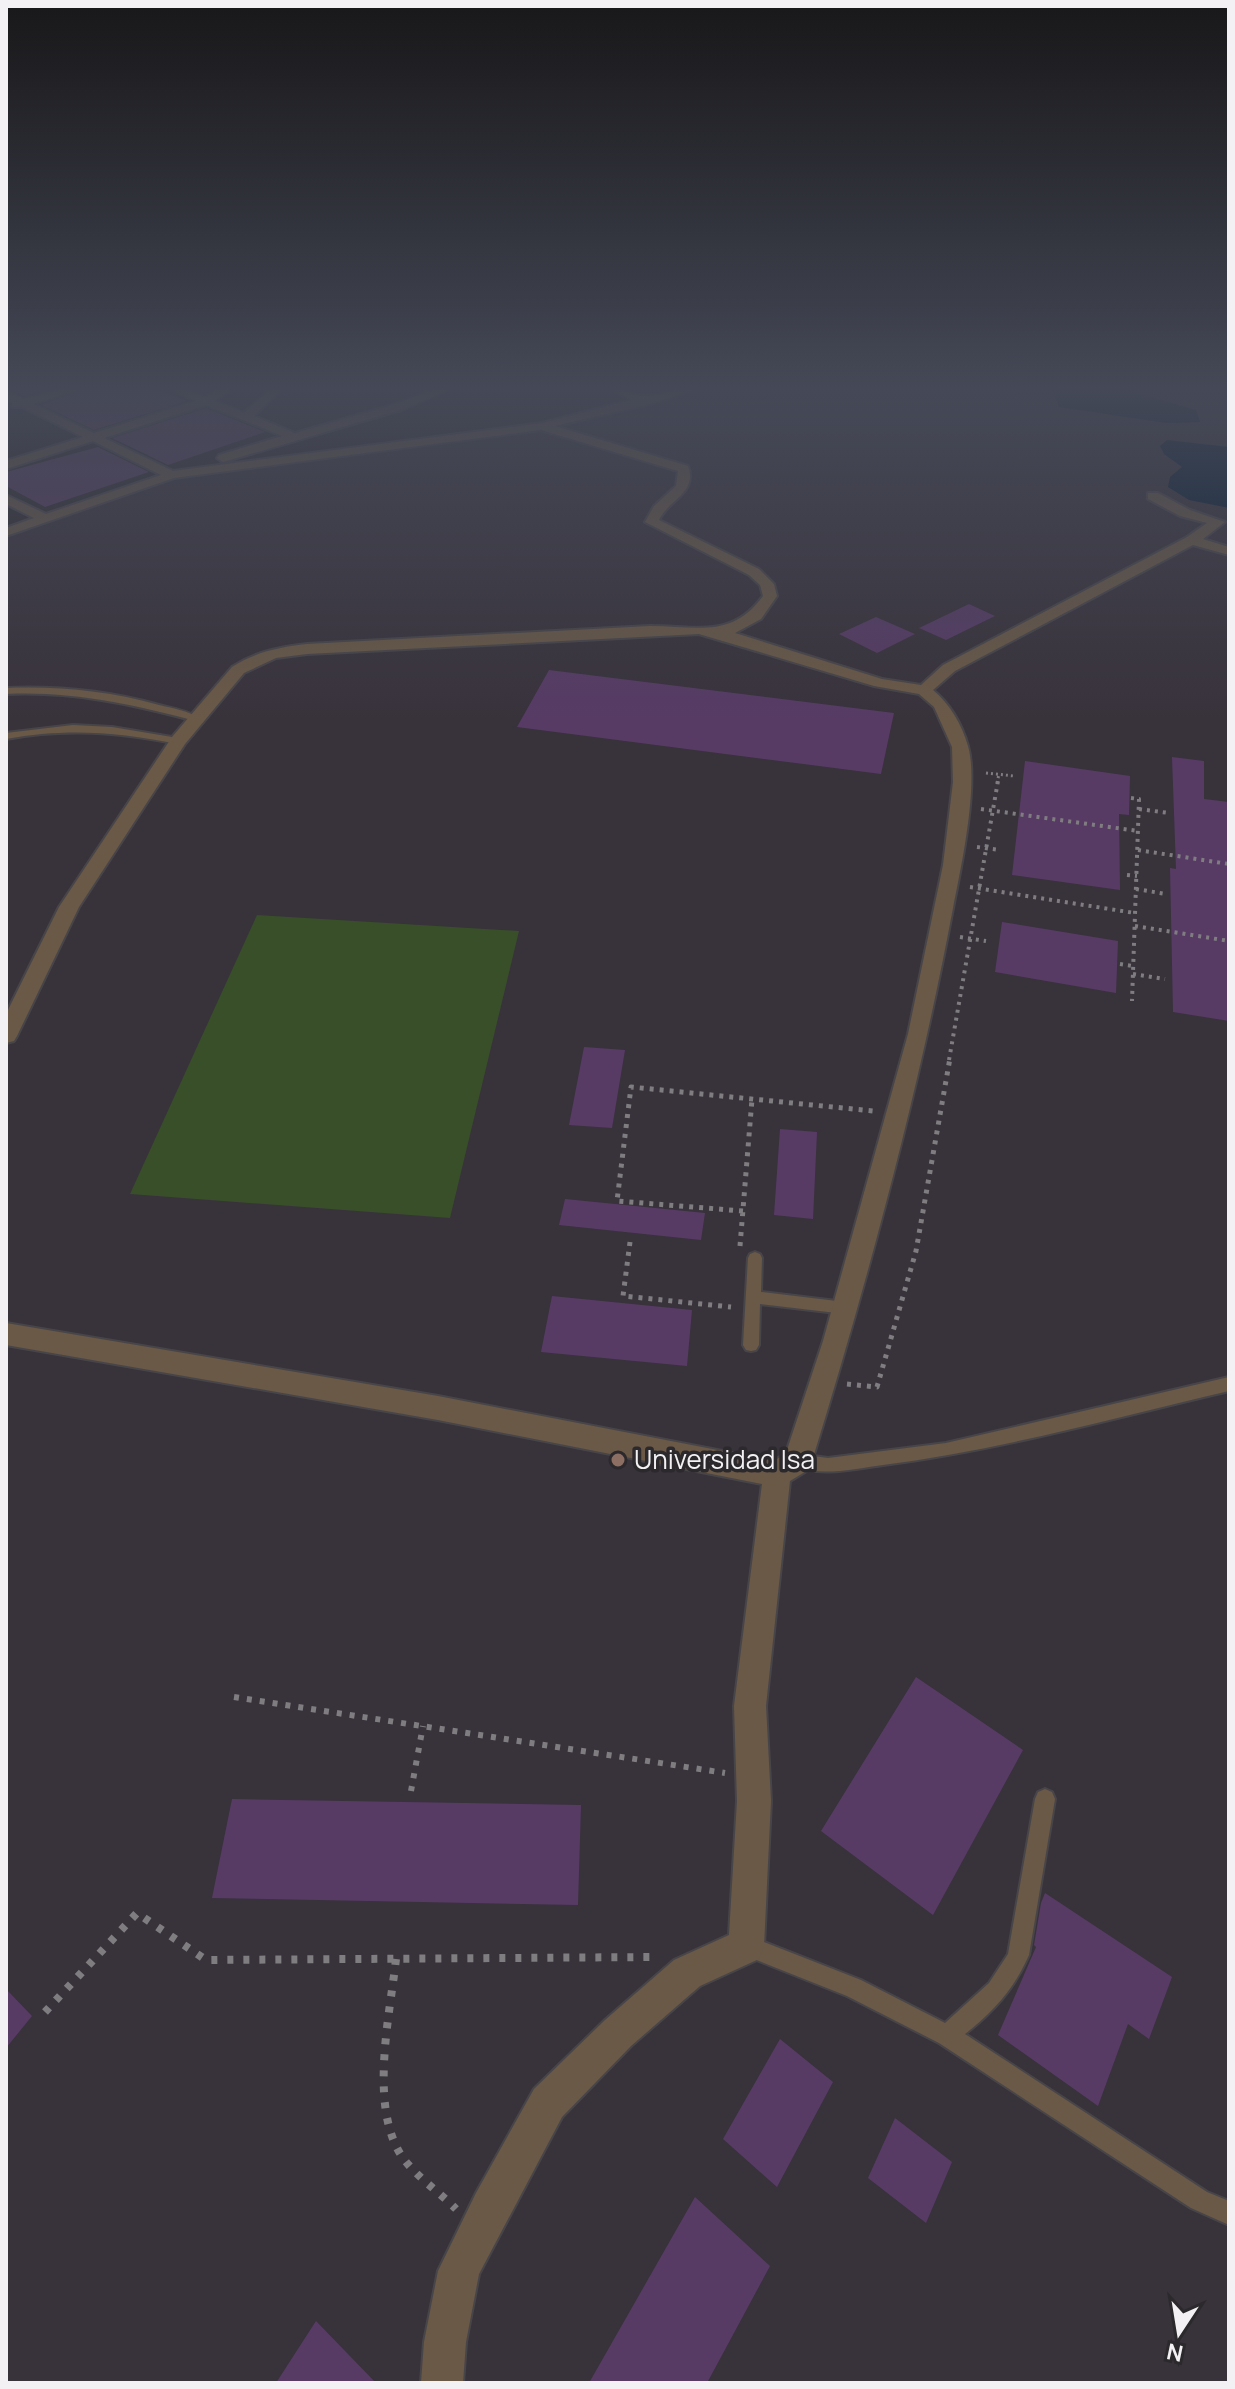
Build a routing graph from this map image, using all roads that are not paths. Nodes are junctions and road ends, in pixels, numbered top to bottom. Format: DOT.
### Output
graph roads {
  1 [pos="108,496"];
  2 [pos="676,496"];
  3 [pos="1154,496"];
  4 [pos="6,499"];
  5 [pos="44,518"];
  6 [pos="6,532"];
  7 [pos="1192,540"];
  8 [pos="1229,551"];
  9 [pos="722,634"];
  10 [pos="924,690"];
  11 [pos="6,691"];
  12 [pos="195,718"];
  13 [pos="6,736"];
  14 [pos="178,741"];
  15 [pos="6,1036"];
  16 [pos="755,1258"];
  17 [pos="752,1303"];
  18 [pos="845,1308"];
  19 [pos="6,1334"];
  20 [pos="751,1345"];
  21 [pos="1229,1384"];
  22 [pos="788,1468"];
  23 [pos="1045,1799"];
  24 [pos="746,1946"];
  25 [pos="947,2035"];
  26 [pos="1229,2213"];
  27 [pos="442,2383"];
  1 -- 5 [label="street"];
  2 -- 9 [label="street"];
  3 -- 7 [label="street"];
  4 -- 5 [label="street"];
  5 -- 6 [label="street"];
  7 -- 8 [label="street"];
  7 -- 10 [label="street"];
  9 -- 10 [label="street"];
  9 -- 12 [label="street"];
  10 -- 18 [label="street"];
  11 -- 12 [label="lane"];
  12 -- 14 [label="street"];
  13 -- 14 [label="lane"];
  14 -- 15 [label="street"];
  16 -- 17 [label="lane"];
  17 -- 18 [label="lane"];
  17 -- 20 [label="lane"];
  18 -- 22 [label="street"];
  19 -- 22 [label="street"];
  21 -- 22 [label="lane"];
  22 -- 24 [label="street"];
  23 -- 25 [label="lane"];
  24 -- 25 [label="lane"];
  24 -- 27 [label="street"];
  25 -- 26 [label="lane"];
}
